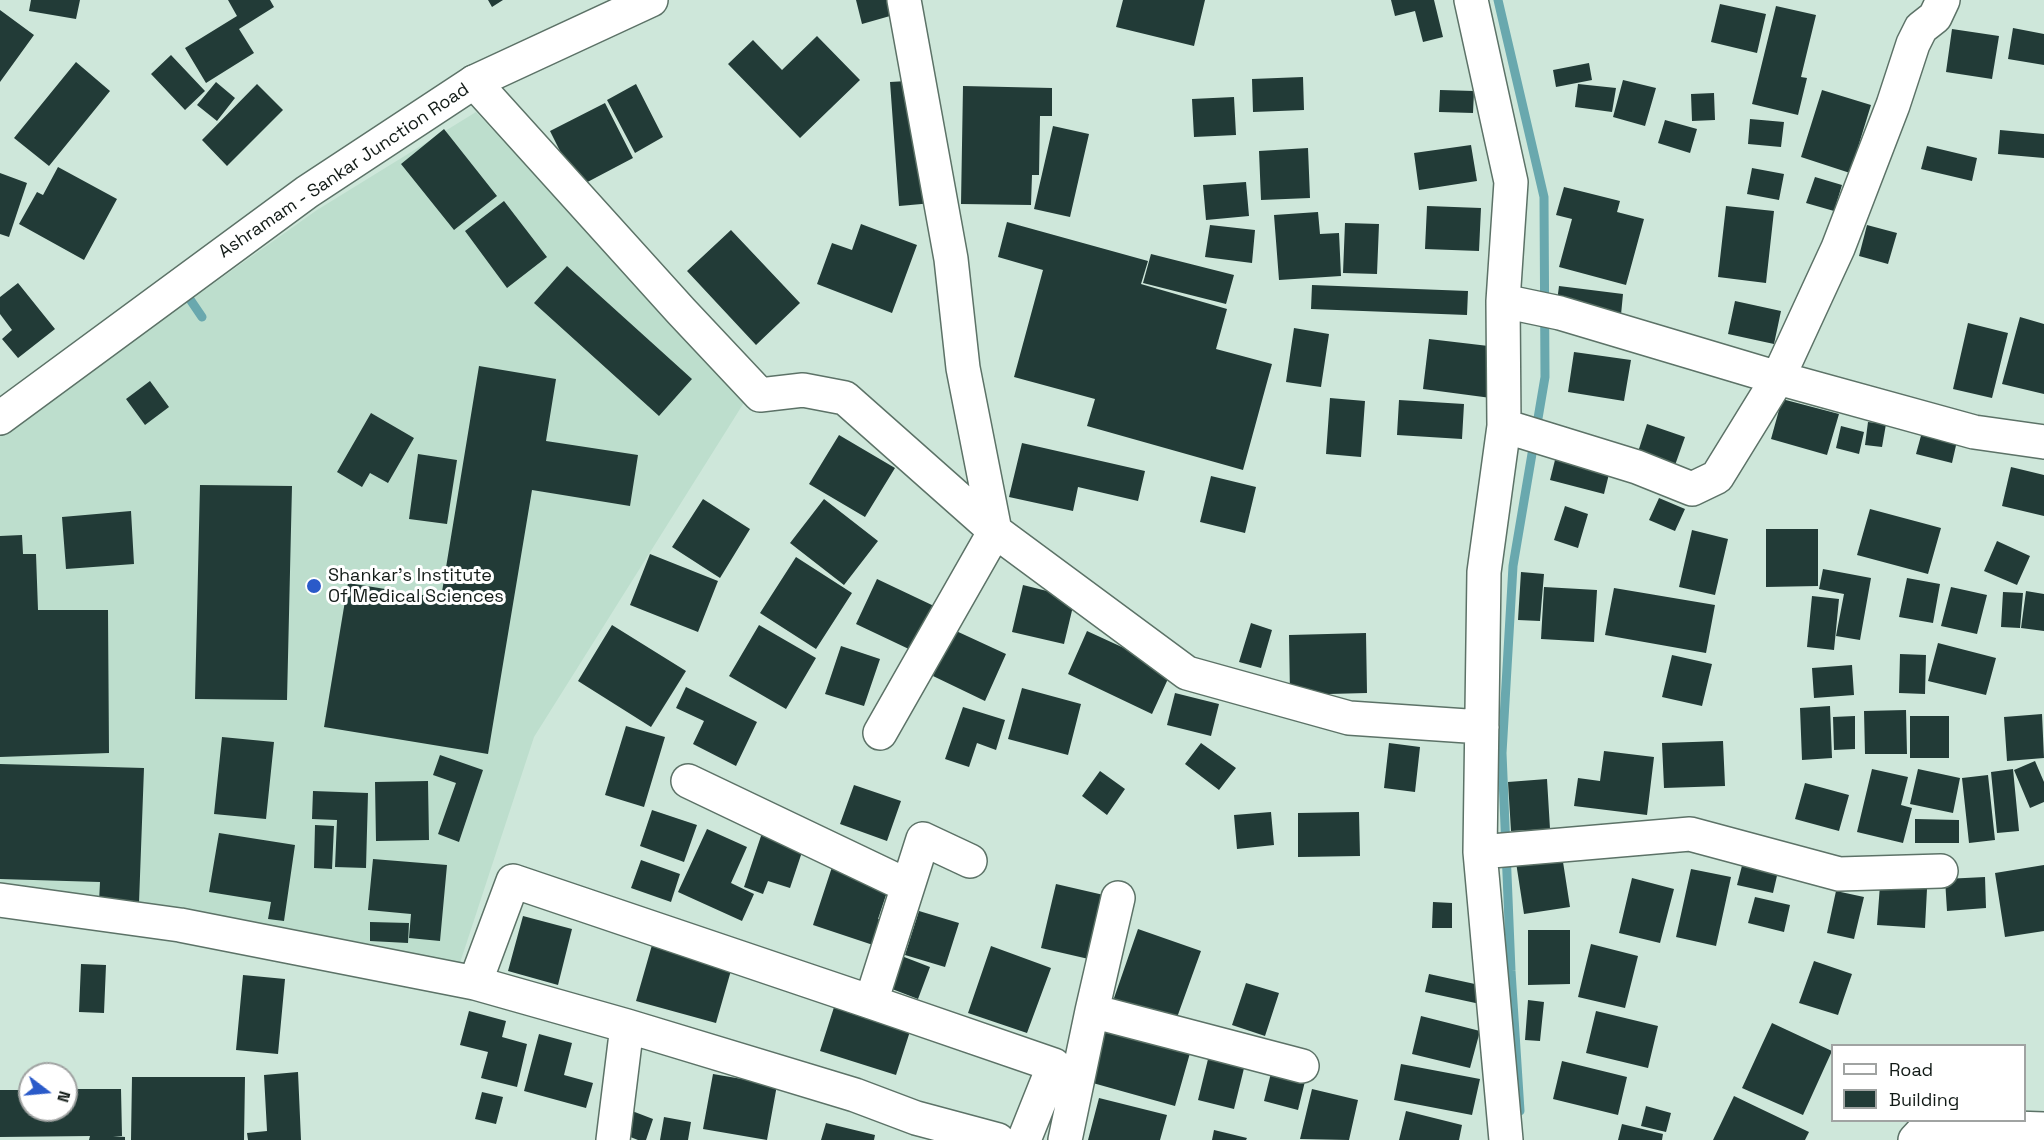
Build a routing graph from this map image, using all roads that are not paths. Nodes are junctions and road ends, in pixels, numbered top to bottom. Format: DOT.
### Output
graph roads {
  1 [pos="651,0"];
  2 [pos="904,0"];
  3 [pos="1471,0"];
  4 [pos="1943,0"];
  5 [pos="474,82"];
  6 [pos="1532,307"];
  7 [pos="1778,378"];
  8 [pos="0,418"];
  9 [pos="1526,433"];
  10 [pos="2044,442"];
  11 [pos="995,531"];
  12 [pos="1482,727"];
  13 [pos="880,733"];
  14 [pos="688,782"];
  15 [pos="1480,852"];
  16 [pos="970,861"];
  17 [pos="1941,871"];
  18 [pos="906,885"];
  19 [pos="1118,898"];
  20 [pos="0,900"];
  21 [pos="475,983"];
  22 [pos="872,1002"];
  23 [pos="1092,1011"];
  24 [pos="627,1026"];
  25 [pos="1302,1066"];
  26 [pos="914,1129"];
  27 [pos="2044,1129"];
  28 [pos="613,1140"];
  29 [pos="998,1140"];
  30 [pos="1024,1140"];
  31 [pos="1065,1140"];
  32 [pos="1506,1140"];
  33 [pos="1916,1140"];
  1 -- 5 [label="street, Ashramam - Sankar Junction Road"];
  2 -- 11 [label="street"];
  3 -- 6 [label="street"];
  4 -- 7 [label="street"];
  5 -- 8 [label="street, Ashramam - Sankar Junction Road"];
  5 -- 11 [label="street"];
  6 -- 7 [label="street"];
  6 -- 9 [label="street"];
  7 -- 9 [label="street"];
  7 -- 10 [label="street"];
  9 -- 12 [label="street"];
  11 -- 12 [label="street"];
  11 -- 13 [label="street"];
  12 -- 15 [label="street"];
  14 -- 18 [label="street"];
  15 -- 17 [label="street"];
  15 -- 32 [label="street"];
  16 -- 18 [label="street"];
  18 -- 22 [label="street"];
  19 -- 23 [label="street"];
  20 -- 21 [label="street"];
  21 -- 22 [label="street"];
  21 -- 24 [label="street"];
  22 -- 30 [label="street"];
  23 -- 25 [label="street"];
  23 -- 31 [label="street"];
  24 -- 26 [label="street"];
  24 -- 28 [label="street"];
  26 -- 29 [label="street"];
  27 -- 33 [label="street"];
}
